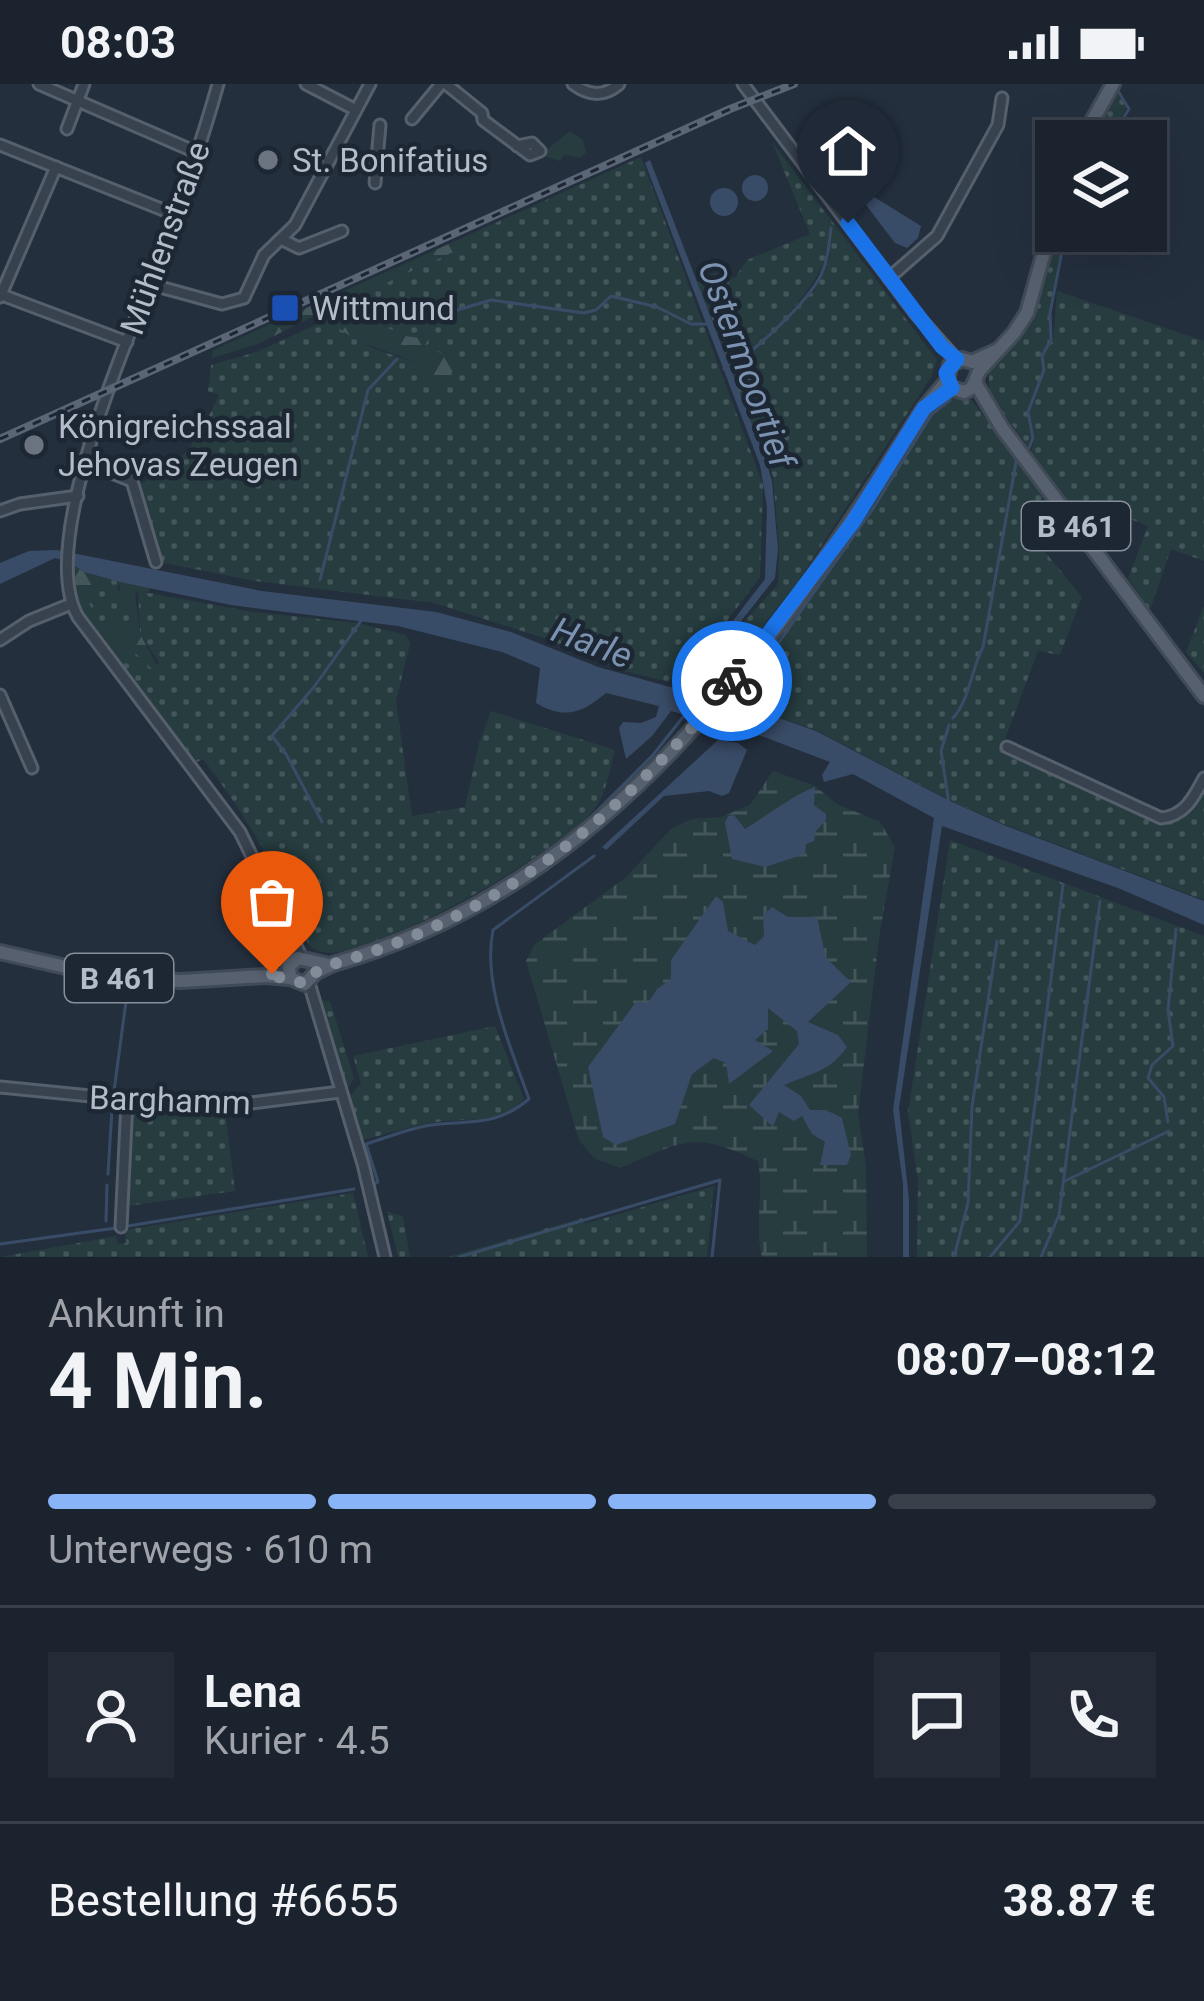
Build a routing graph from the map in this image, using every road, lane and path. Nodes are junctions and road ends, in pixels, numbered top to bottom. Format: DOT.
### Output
graph roads {
  1 [pos="39,84"];
  2 [pos="84,84"];
  3 [pos="218,84"];
  4 [pos="306,84"];
  5 [pos="370,84"];
  6 [pos="443,84"];
  7 [pos="574,84"];
  8 [pos="619,84"];
  9 [pos="743,84"];
  10 [pos="1113,84"];
  11 [pos="1002,98"];
  12 [pos="78,101"];
  13 [pos="356,110"];
  14 [pos="412,119"];
  15 [pos="1093,120"];
  16 [pos="380,125"];
  17 [pos="67,129"];
  18 [pos="0,145"];
  19 [pos="517,146"];
  20 [pos="198,153"];
  21 [pos="56,166"];
  22 [pos="375,183"];
  23 [pos="176,214"];
  24 [pos="342,231"];
  25 [pos="283,240"];
  26 [pos="1044,252"];
  27 [pos="889,278"];
  28 [pos="149,284"];
  29 [pos="1,296"];
  30 [pos="127,342"];
  31 [pos="967,372"];
  32 [pos="950,384"];
  33 [pos="89,453"];
  34 [pos="78,496"];
  35 [pos="0,511"];
  36 [pos="156,562"];
  37 [pos="71,604"];
  38 [pos="0,640"];
  39 [pos="0,694"];
  40 [pos="1204,696"];
  41 [pos="1007,747"];
  42 [pos="32,768"];
  43 [pos="1204,778"];
  44 [pos="0,952"];
  45 [pos="302,971"];
  46 [pos="0,1087"];
  47 [pos="340,1092"];
  48 [pos="127,1101"];
  49 [pos="121,1227"];
  50 [pos="385,1257"];
  1 -- 12 [label="street"];
  2 -- 12 [label="street"];
  3 -- 20 [label="street, Mühlenstraße"];
  4 -- 13 [label="street"];
  5 -- 13 [label="street"];
  6 -- 14 [label="street"];
  6 -- 19 [label="street"];
  7 -- 8 [label="street"];
  9 -- 27 [label="street"];
  10 -- 15 [label="main road"];
  11 -- 27 [label="street"];
  12 -- 17 [label="street"];
  12 -- 20 [label="street"];
  13 -- 25 [label="street"];
  16 -- 22 [label="street"];
  18 -- 21 [label="street"];
  20 -- 23 [label="street, Mühlenstraße"];
  21 -- 23 [label="street"];
  21 -- 29 [label="street"];
  23 -- 28 [label="street, Mühlenstraße"];
  24 -- 25 [label="street"];
  25 -- 28 [label="street"];
  26 -- 31 [label="main road"];
  27 -- 31 [label="street"];
  28 -- 30 [label="street, Mühlenstraße"];
  29 -- 30 [label="street"];
  30 -- 33 [label="street, Mühlenstraße"];
  31 -- 32 [label="main road"];
  31 -- 32 [label="main road"];
  31 -- 40 [label="main road, B 461"];
  32 -- 45 [label="main road, B 461"];
  33 -- 34 [label="street, Mühlenstraße"];
  33 -- 36 [label="street"];
  34 -- 35 [label="street"];
  34 -- 37 [label="street, Mühlenstraße"];
  37 -- 38 [label="street"];
  37 -- 45 [label="street"];
  39 -- 42 [label="street"];
  41 -- 43 [label="street"];
  44 -- 45 [label="main road, B 461"];
  45 -- 47 [label="street"];
  46 -- 48 [label="street, Barghamm"];
  47 -- 48 [label="street, Barghamm"];
  47 -- 50 [label="street"];
  48 -- 49 [label="street"];
}
